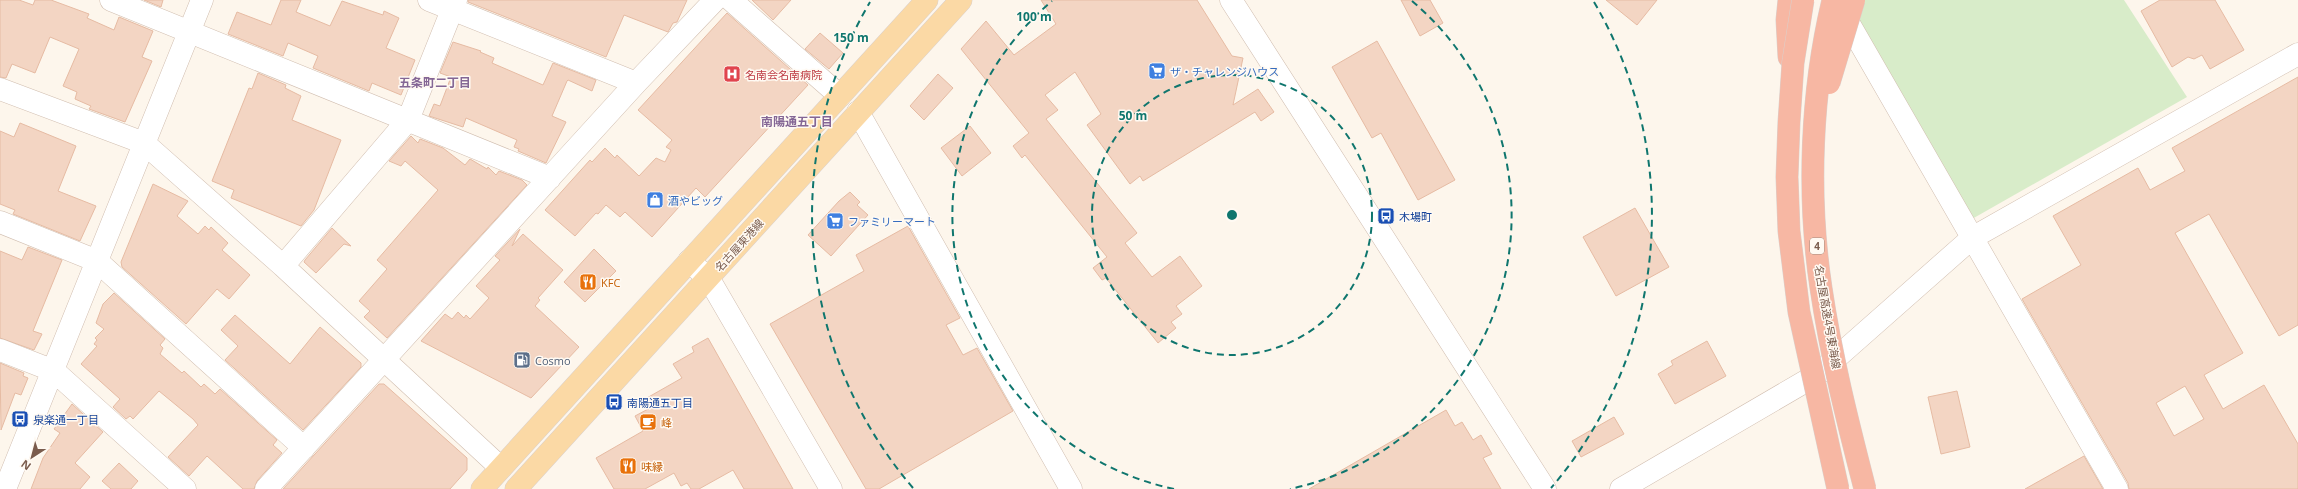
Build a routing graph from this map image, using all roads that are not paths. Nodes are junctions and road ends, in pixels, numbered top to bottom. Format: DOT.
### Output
graph roads {
  1 [pos="111,0"];
  2 [pos="202,0"];
  3 [pos="429,0"];
  4 [pos="715,0"];
  5 [pos="731,0"];
  6 [pos="927,0"];
  7 [pos="961,0"];
  8 [pos="1231,0"];
  9 [pos="1789,0"];
  10 [pos="1803,0"];
  11 [pos="1834,0"];
  12 [pos="1854,0"];
  13 [pos="454,5"];
  14 [pos="189,32"];
  15 [pos="2298,54"];
  16 [pos="636,83"];
  17 [pos="0,89"];
  18 [pos="840,96"];
  19 [pos="858,112"];
  20 [pos="408,120"];
  21 [pos="144,143"];
  22 [pos="550,178"];
  23 [pos="0,222"];
  24 [pos="1802,222"];
  25 [pos="1972,238"];
  26 [pos="97,261"];
  27 [pos="689,261"];
  28 [pos="283,266"];
  29 [pos="709,279"];
  30 [pos="0,350"];
  31 [pos="383,361"];
  32 [pos="1824,369"];
  33 [pos="54,371"];
  34 [pos="304,448"];
  35 [pos="501,468"];
  36 [pos="0,488"];
  37 [pos="4,489"];
  38 [pos="185,489"];
  39 [pos="266,489"];
  40 [pos="482,489"];
  41 [pos="516,489"];
  42 [pos="831,489"];
  43 [pos="1071,489"];
  44 [pos="1545,489"];
  45 [pos="1622,489"];
  46 [pos="1838,489"];
  47 [pos="1844,489"];
  48 [pos="1859,489"];
  49 [pos="1865,489"];
  50 [pos="2117,489"];
  1 -- 14 [label="street"];
  2 -- 14 [label="street"];
  3 -- 13 [label="street"];
  4 -- 16 [label="street"];
  5 -- 18 [label="street"];
  6 -- 18 [label="main road"];
  7 -- 19 [label="main road, 名古屋東港線"];
  8 -- 44 [label="street"];
  9 -- 24 [label="highway, bridge"];
  10 -- 46 [label="highway, bridge"];
  11 -- 25 [label="street"];
  11 -- 49 [label="highway, 名古屋高速4号東海線 / 4, bridge"];
  12 -- 24 [label="highway, bridge"];
  13 -- 16 [label="street"];
  13 -- 20 [label="street"];
  14 -- 20 [label="street"];
  14 -- 21 [label="street"];
  15 -- 25 [label="street"];
  16 -- 22 [label="street"];
  17 -- 21 [label="street"];
  18 -- 27 [label="main road"];
  19 -- 29 [label="main road, 名古屋東港線"];
  19 -- 43 [label="street"];
  20 -- 22 [label="street"];
  20 -- 28 [label="street"];
  21 -- 26 [label="street"];
  21 -- 28 [label="street"];
  22 -- 31 [label="street"];
  23 -- 26 [label="street"];
  24 -- 32 [label="highway"];
  25 -- 32 [label="street"];
  25 -- 50 [label="street"];
  26 -- 33 [label="street"];
  26 -- 34 [label="street"];
  27 -- 29 [label="street"];
  27 -- 35 [label="main road"];
  28 -- 31 [label="street"];
  29 -- 41 [label="main road, 名古屋東港線"];
  29 -- 42 [label="street"];
  30 -- 33 [label="street"];
  31 -- 34 [label="street"];
  31 -- 35 [label="street"];
  32 -- 45 [label="street"];
  32 -- 47 [label="street"];
  32 -- 48 [label="street"];
  33 -- 37 [label="street"];
  33 -- 38 [label="street"];
  34 -- 39 [label="street"];
  35 -- 40 [label="main road"];
  36 -- 37 [label="street"];
}
